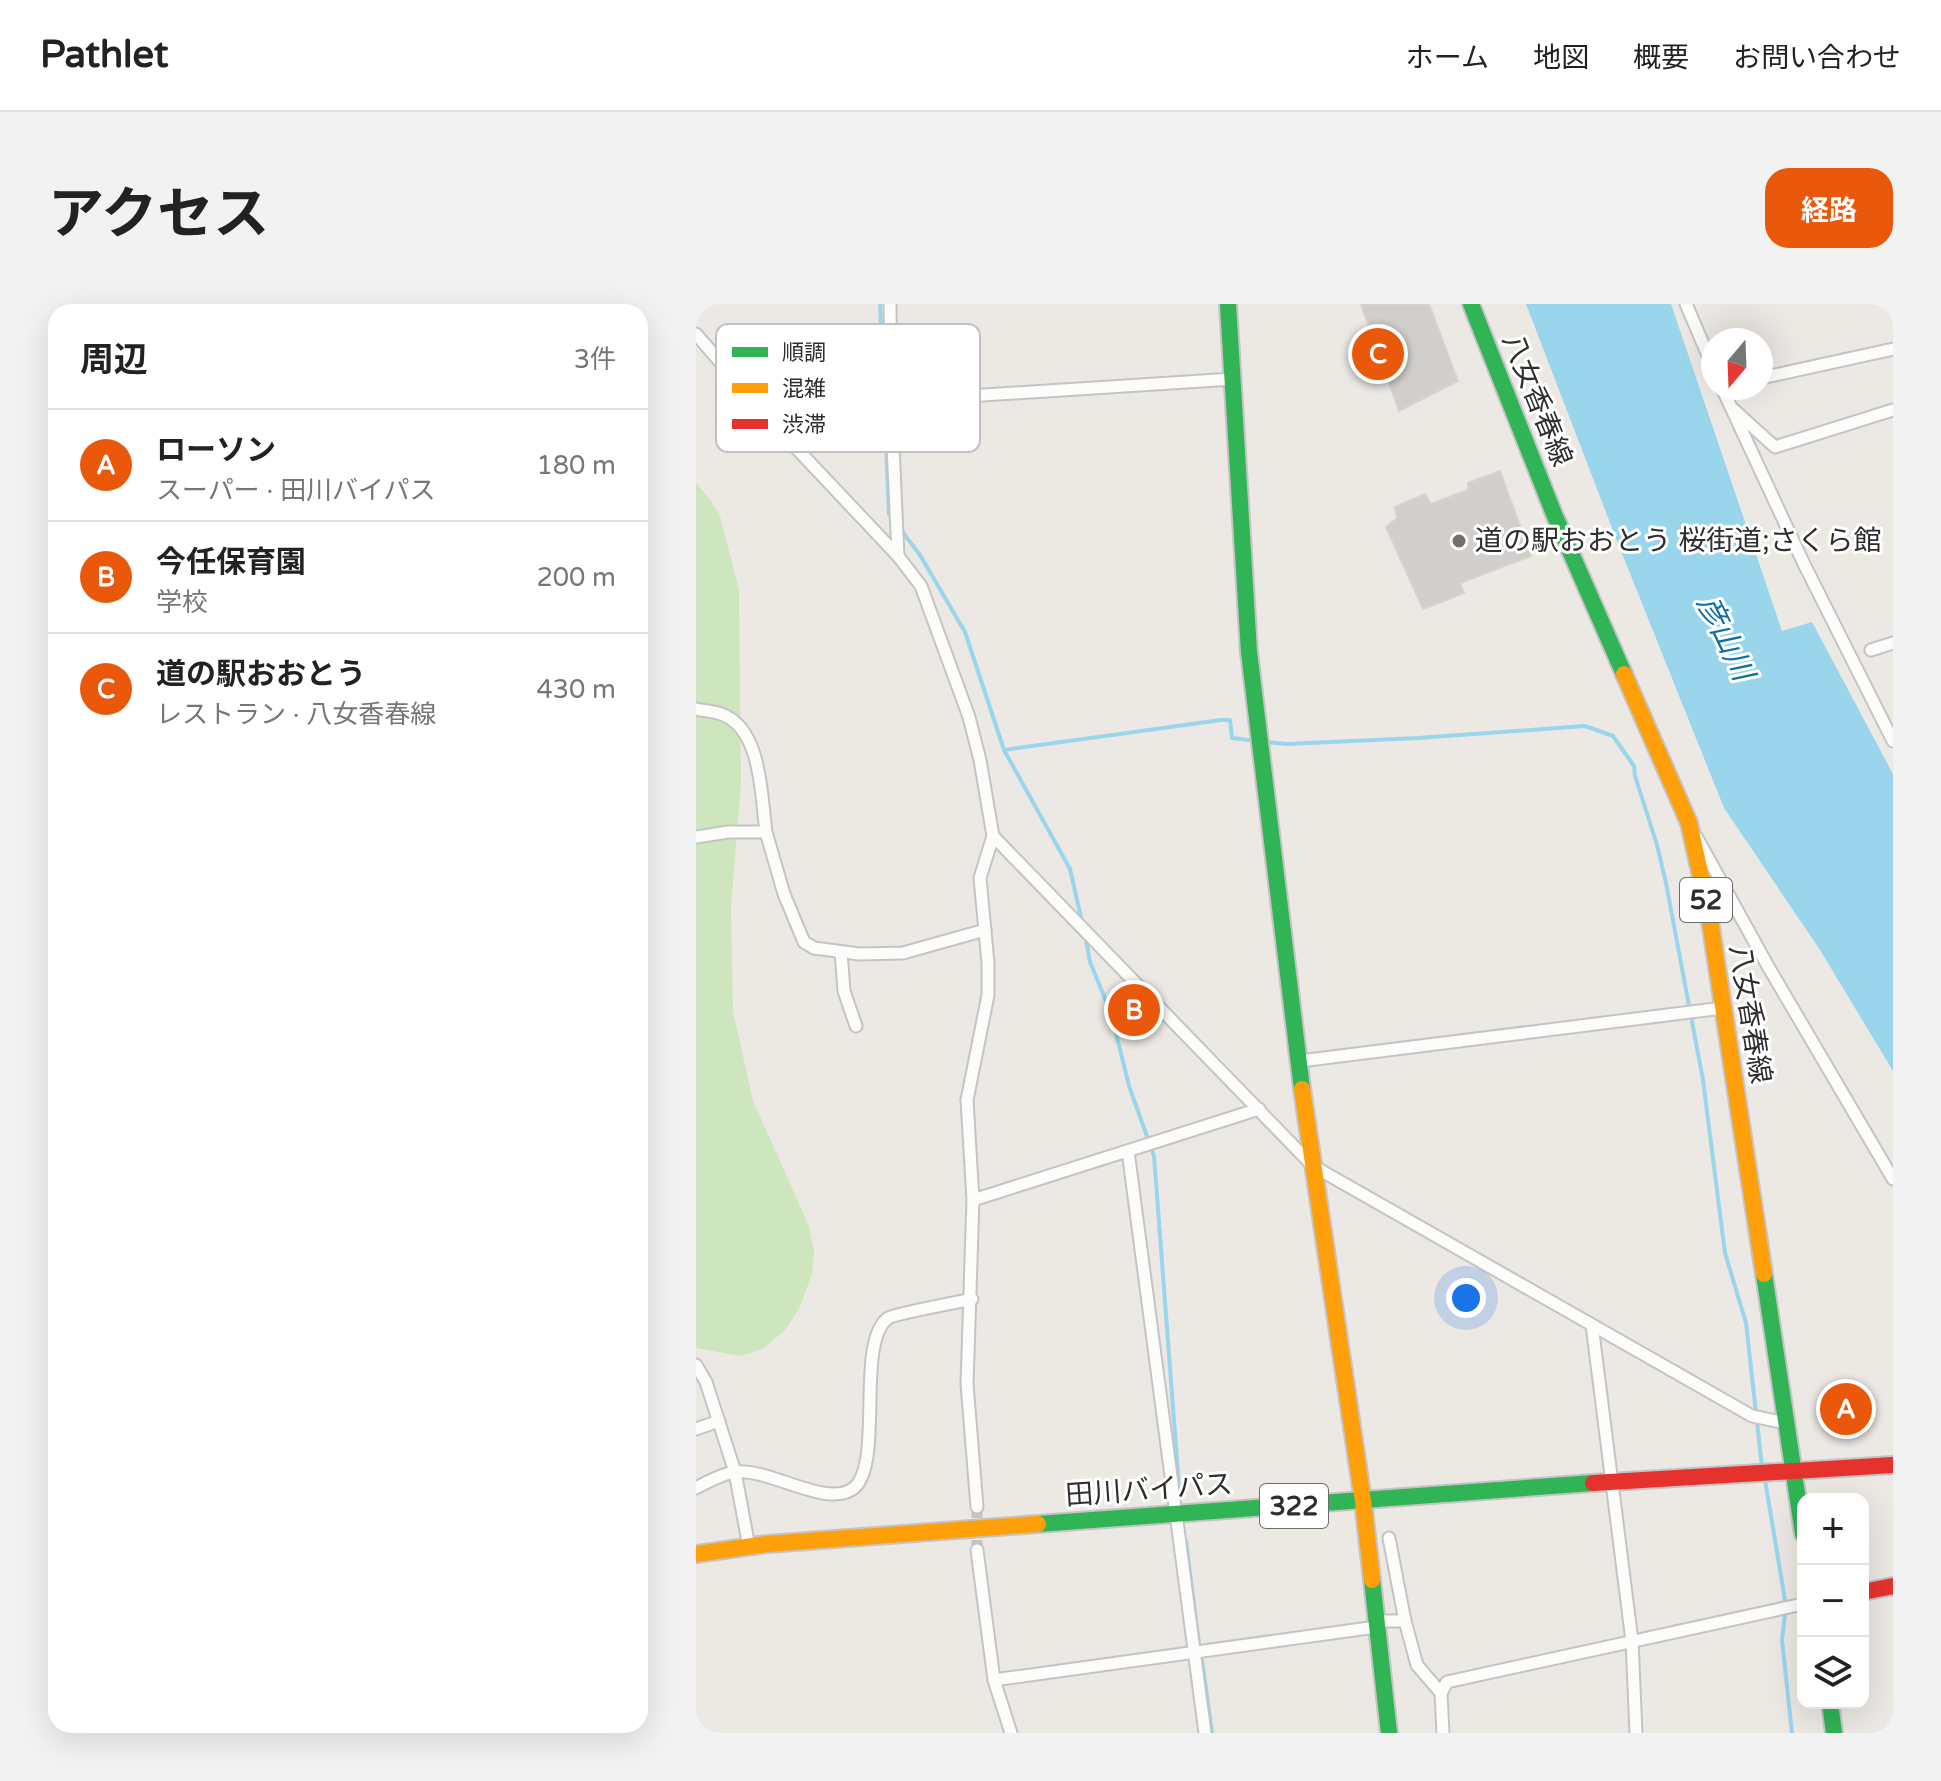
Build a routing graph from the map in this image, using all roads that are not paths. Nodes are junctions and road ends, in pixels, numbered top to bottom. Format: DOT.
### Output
graph roads {
  1 [pos="890,304"];
  2 [pos="1228,304"];
  3 [pos="1471,304"];
  4 [pos="1686,304"];
  5 [pos="890,324"];
  6 [pos="696,334"];
  7 [pos="1701,339"];
  8 [pos="1893,349"];
  9 [pos="716,357"];
  10 [pos="1773,375"];
  11 [pos="1233,379"];
  12 [pos="980,395"];
  13 [pos="1727,400"];
  14 [pos="1730,406"];
  15 [pos="1893,410"];
  16 [pos="800,452"];
  17 [pos="893,452"];
  18 [pos="898,556"];
  19 [pos="1893,643"];
  20 [pos="1871,650"];
  21 [pos="696,709"];
  22 [pos="1893,741"];
  23 [pos="1689,823"];
  24 [pos="766,832"];
  25 [pos="993,836"];
  26 [pos="696,837"];
  27 [pos="985,930"];
  28 [pos="841,952"];
  29 [pos="1723,1008"];
  30 [pos="856,1026"];
  31 [pos="1300,1061"];
  32 [pos="1259,1109"];
  33 [pos="1128,1151"];
  34 [pos="1313,1166"];
  35 [pos="1893,1179"];
  36 [pos="973,1200"];
  37 [pos="972,1299"];
  38 [pos="1592,1325"];
  39 [pos="696,1365"];
  40 [pos="719,1421"];
  41 [pos="1785,1423"];
  42 [pos="696,1429"];
  43 [pos="1893,1465"];
  44 [pos="735,1472"];
  45 [pos="1792,1473"];
  46 [pos="1613,1482"];
  47 [pos="696,1488"];
  48 [pos="1363,1501"];
  49 [pos="1797,1501"];
  50 [pos="977,1507"];
  51 [pos="1175,1515"];
  52 [pos="1389,1538"];
  53 [pos="749,1547"];
  54 [pos="977,1550"];
  55 [pos="696,1554"];
  56 [pos="1893,1586"];
  57 [pos="1869,1591"];
  58 [pos="1797,1605"];
  59 [pos="1405,1621"];
  60 [pos="1375,1624"];
  61 [pos="1632,1641"];
  62 [pos="1195,1652"];
  63 [pos="994,1680"];
  64 [pos="1441,1693"];
  65 [pos="1831,1709"];
  66 [pos="1011,1733"];
  67 [pos="1205,1733"];
  68 [pos="1389,1733"];
  69 [pos="1443,1733"];
  70 [pos="1636,1733"];
  71 [pos="1834,1733"];
  1 -- 5 [label="street"];
  2 -- 11 [label="main road"];
  3 -- 23 [label="main road, 八女香春線 / 52"];
  4 -- 7 [label="street"];
  6 -- 9 [label="street"];
  8 -- 10 [label="street"];
  11 -- 12 [label="street"];
  11 -- 31 [label="main road"];
  13 -- 14 [label="street"];
  14 -- 15 [label="street"];
  14 -- 22 [label="street"];
  16 -- 18 [label="street"];
  17 -- 18 [label="street"];
  18 -- 25 [label="street"];
  19 -- 20 [label="street"];
  21 -- 24 [label="street"];
  23 -- 29 [label="main road, 八女香春線 / 52"];
  23 -- 35 [label="street"];
  24 -- 26 [label="street"];
  24 -- 28 [label="street"];
  25 -- 27 [label="street"];
  25 -- 32 [label="street"];
  27 -- 28 [label="street"];
  27 -- 36 [label="street"];
  28 -- 30 [label="street"];
  29 -- 31 [label="street"];
  29 -- 41 [label="main road, 八女香春線 / 52"];
  31 -- 34 [label="main road"];
  32 -- 33 [label="street"];
  32 -- 34 [label="street"];
  33 -- 36 [label="street"];
  33 -- 51 [label="street"];
  34 -- 38 [label="street"];
  34 -- 48 [label="main road"];
  36 -- 37 [label="street"];
  37 -- 44 [label="street"];
  37 -- 50 [label="street"];
  38 -- 41 [label="street"];
  38 -- 46 [label="street"];
  39 -- 40 [label="street"];
  40 -- 42 [label="street"];
  40 -- 44 [label="street"];
  41 -- 45 [label="main road, 八女香春線 / 52"];
  43 -- 45 [label="main road, 田川バイパス / 322"];
  44 -- 47 [label="street"];
  44 -- 53 [label="street"];
  45 -- 46 [label="main road, 田川バイパス / 322"];
  45 -- 49 [label="main road, 八女香春線 / 52"];
  46 -- 48 [label="main road, 田川バイパス / 322"];
  46 -- 61 [label="street"];
  48 -- 51 [label="main road, 田川バイパス / 322"];
  48 -- 60 [label="main road"];
  51 -- 53 [label="main road, 田川バイパス / 322"];
  51 -- 62 [label="street"];
  52 -- 59 [label="street"];
  53 -- 55 [label="main road, 田川バイパス / 322"];
  54 -- 63 [label="street"];
  56 -- 57 [label="main road"];
  58 -- 61 [label="street"];
  59 -- 60 [label="street"];
  59 -- 64 [label="street"];
  60 -- 62 [label="street"];
  60 -- 68 [label="main road"];
  61 -- 64 [label="street"];
  61 -- 70 [label="street"];
  62 -- 63 [label="street"];
  62 -- 67 [label="street"];
  63 -- 66 [label="street"];
  64 -- 69 [label="street"];
  65 -- 71 [label="main road"];
}
